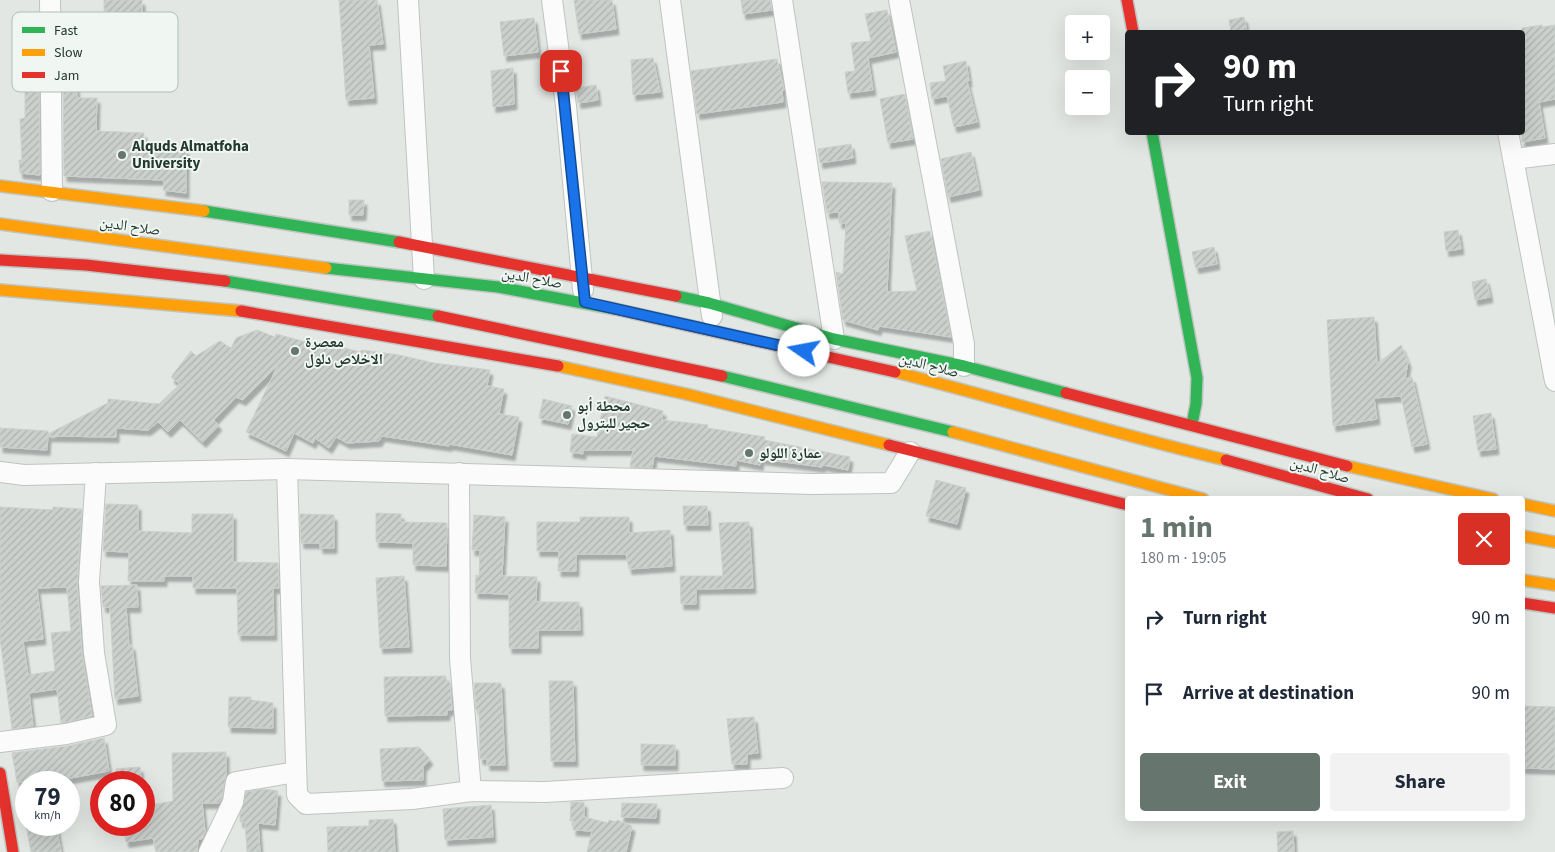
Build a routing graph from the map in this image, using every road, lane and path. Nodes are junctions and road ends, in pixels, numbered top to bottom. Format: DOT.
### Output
graph roads {
  1 [pos="408,0"];
  2 [pos="552,0"];
  3 [pos="670,0"];
  4 [pos="782,0"];
  5 [pos="899,0"];
  6 [pos="1127,0"];
  7 [pos="1133,30"];
  8 [pos="51,92"];
  9 [pos="1153,135"];
  10 [pos="1509,135"];
  11 [pos="1555,154"];
  12 [pos="1514,158"];
  13 [pos="0,186"];
  14 [pos="52,192"];
  15 [pos="0,224"];
  16 [pos="423,246"];
  17 [pos="0,260"];
  18 [pos="581,276"];
  19 [pos="424,279"];
  20 [pos="0,290"];
  21 [pos="585,302"];
  22 [pos="712,303"];
  23 [pos="712,331"];
  24 [pos="834,338"];
  25 [pos="964,366"];
  26 [pos="1555,381"];
  27 [pos="1192,424"];
  28 [pos="910,452"];
  29 [pos="287,469"];
  30 [pos="0,472"];
  31 [pos="96,473"];
  32 [pos="459,473"];
  33 [pos="1192,496"];
  34 [pos="1357,496"];
  35 [pos="1480,496"];
  36 [pos="1125,505"];
  37 [pos="1525,505"];
  38 [pos="1555,510"];
  39 [pos="1525,537"];
  40 [pos="1555,542"];
  41 [pos="1525,580"];
  42 [pos="1555,585"];
  43 [pos="1525,603"];
  44 [pos="1555,608"];
  45 [pos="0,742"];
  46 [pos="296,772"];
  47 [pos="0,774"];
  48 [pos="783,778"];
  49 [pos="471,792"];
  50 [pos="12,852"];
  51 [pos="209,852"];
  1 -- 16 [label="street"];
  2 -- 18 [label="street"];
  3 -- 22 [label="street"];
  4 -- 24 [label="street"];
  5 -- 25 [label="street"];
  6 -- 7 [label="main road"];
  8 -- 14 [label="street"];
  9 -- 27 [label="main road"];
  10 -- 12 [label="street"];
  11 -- 12 [label="street"];
  12 -- 26 [label="street"];
  13 -- 14 [label="main road"];
  14 -- 16 [label="main road"];
  15 -- 19 [label="main road, صلاح الدين"];
  16 -- 18 [label="main road"];
  16 -- 19 [label="street"];
  17 -- 33 [label="main road"];
  18 -- 21 [label="street"];
  18 -- 22 [label="main road"];
  19 -- 21 [label="main road, صلاح الدين"];
  20 -- 28 [label="main road"];
  21 -- 23 [label="main road, صلاح الدين"];
  22 -- 23 [label="street"];
  22 -- 24 [label="main road"];
  23 -- 34 [label="main road, صلاح الدين"];
  24 -- 25 [label="main road"];
  25 -- 27 [label="main road"];
  27 -- 35 [label="main road"];
  28 -- 32 [label="street"];
  28 -- 36 [label="main road"];
  29 -- 31 [label="street"];
  29 -- 32 [label="street"];
  29 -- 46 [label="street"];
  30 -- 31 [label="street"];
  31 -- 45 [label="street"];
  32 -- 49 [label="street"];
  37 -- 38 [label="main road"];
  39 -- 40 [label="main road"];
  41 -- 42 [label="main road"];
  43 -- 44 [label="main road"];
  46 -- 49 [label="street"];
  46 -- 51 [label="street"];
  47 -- 50 [label="main road"];
  48 -- 49 [label="street"];
}
